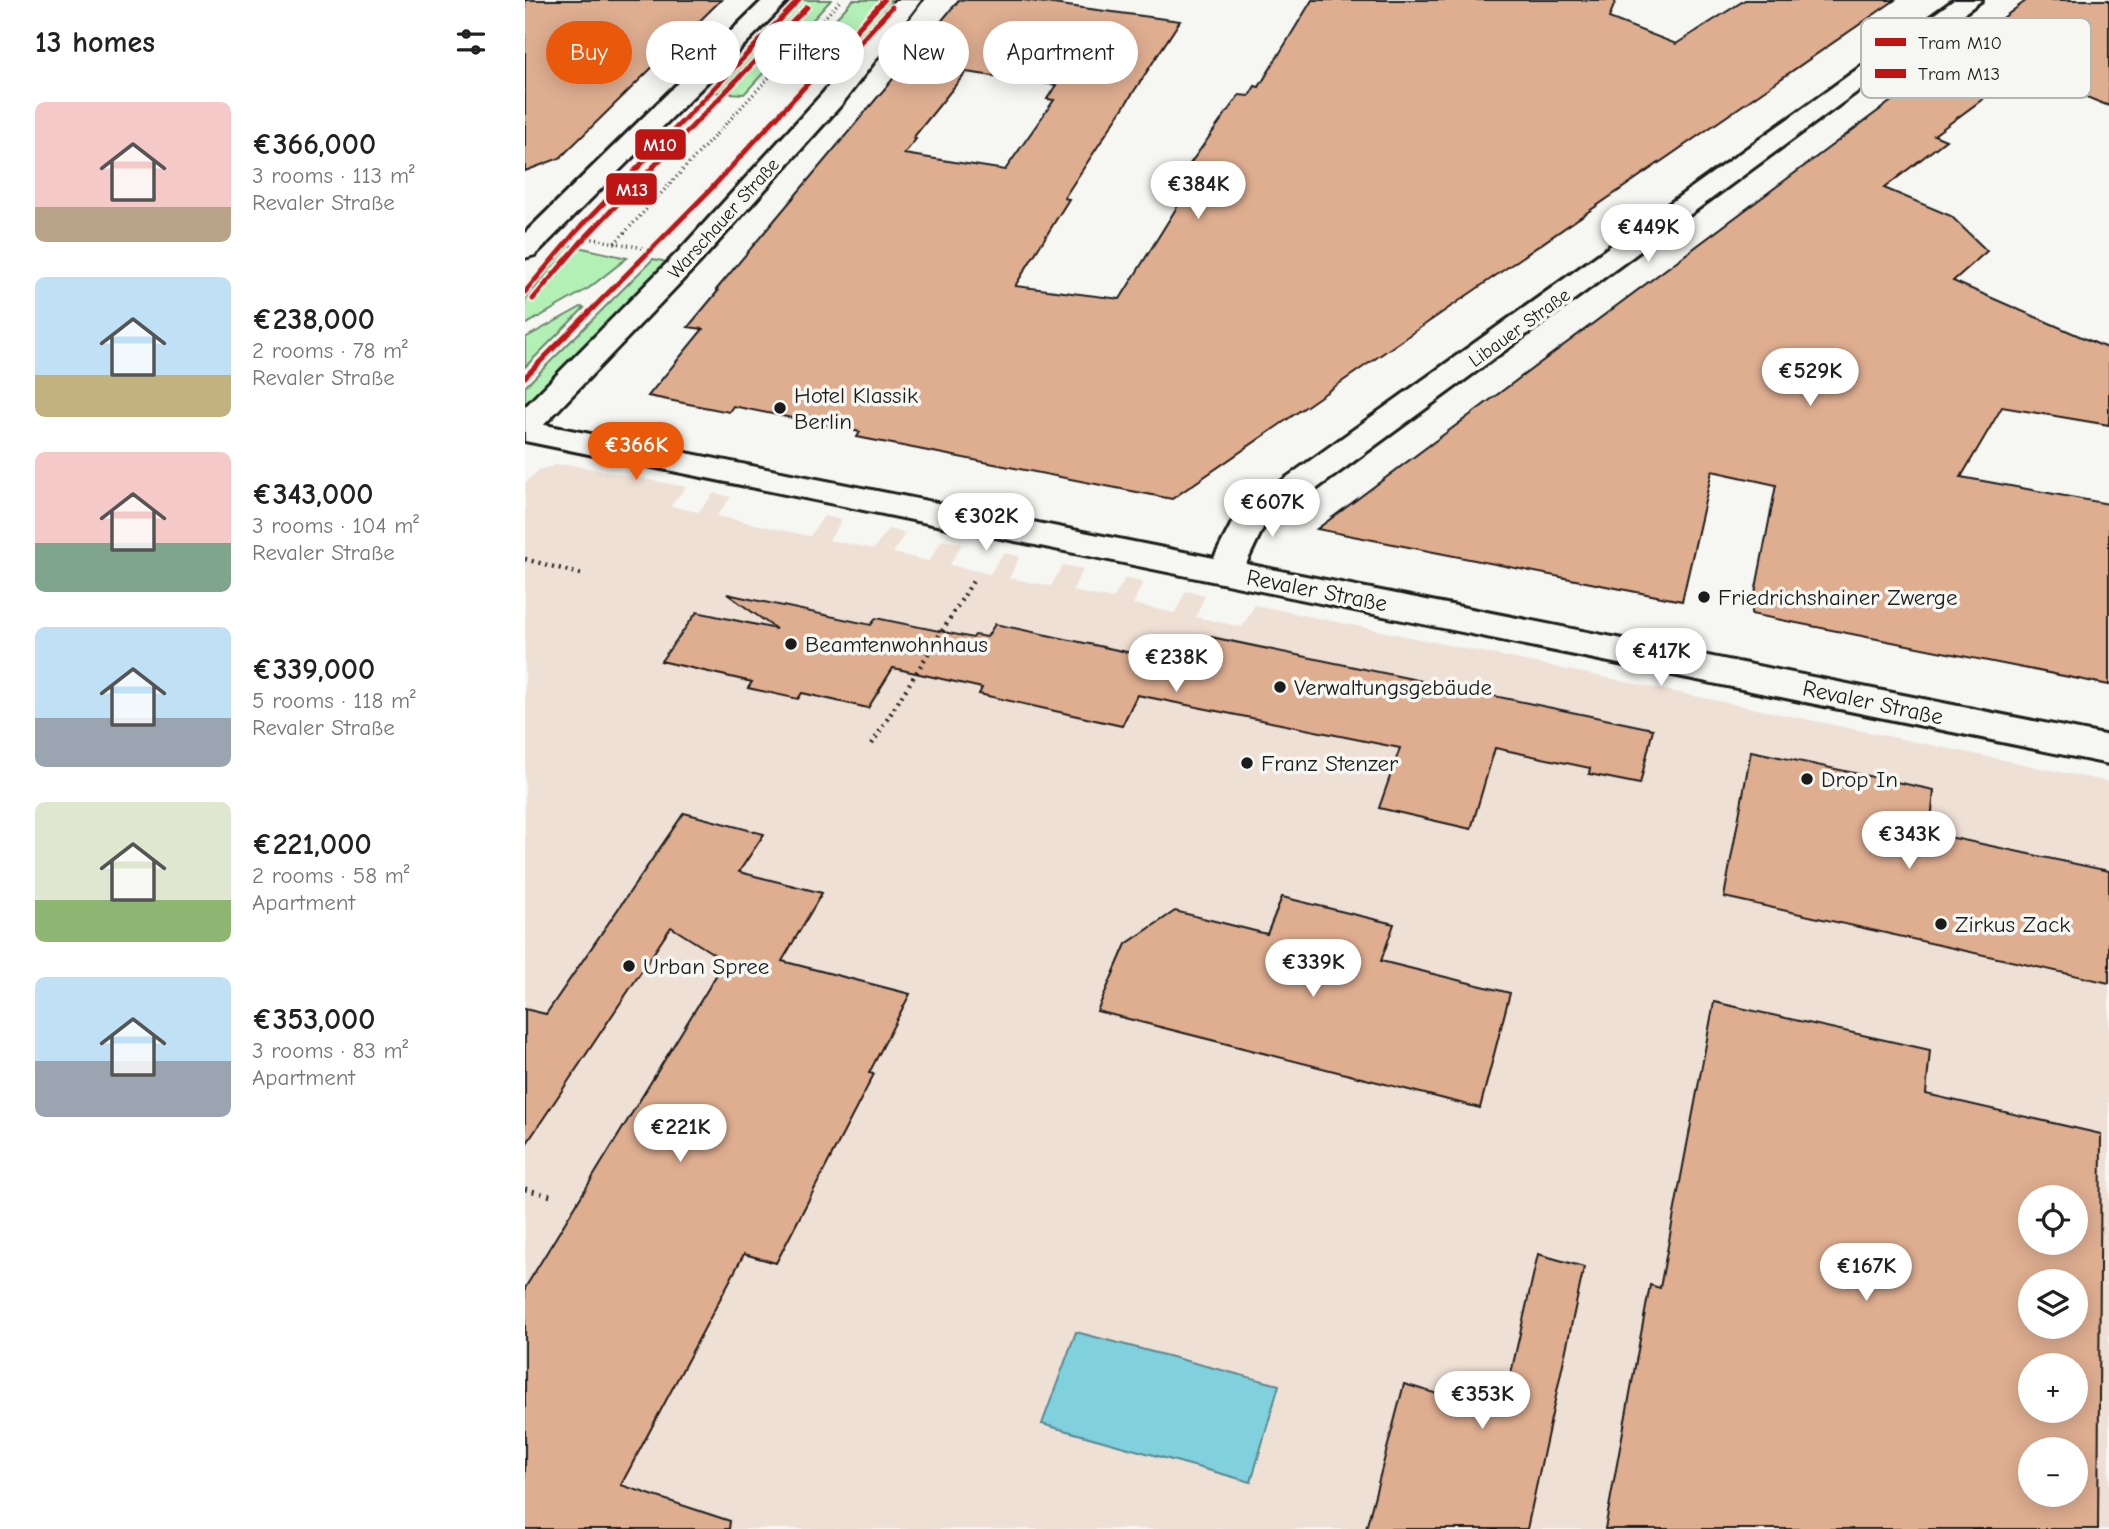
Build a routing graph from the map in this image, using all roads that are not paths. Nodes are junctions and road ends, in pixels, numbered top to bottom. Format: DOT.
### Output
graph roads {
  1 [pos="777,0"];
  2 [pos="909,0"];
  3 [pos="1970,0"];
  4 [pos="1945,18"];
  5 [pos="1861,79"];
  6 [pos="525,248"];
  7 [pos="525,429"];
  8 [pos="1225,571"];
  9 [pos="2109,750"];
  1 -- 6 [label="street"];
  2 -- 7 [label="street, Warschauer Straße"];
  3 -- 4 [label="street, Libauer Straße"];
  5 -- 8 [label="street, Libauer Straße"];
  7 -- 8 [label="street, Revaler Straße"];
  8 -- 9 [label="street, Revaler Straße"];
}
